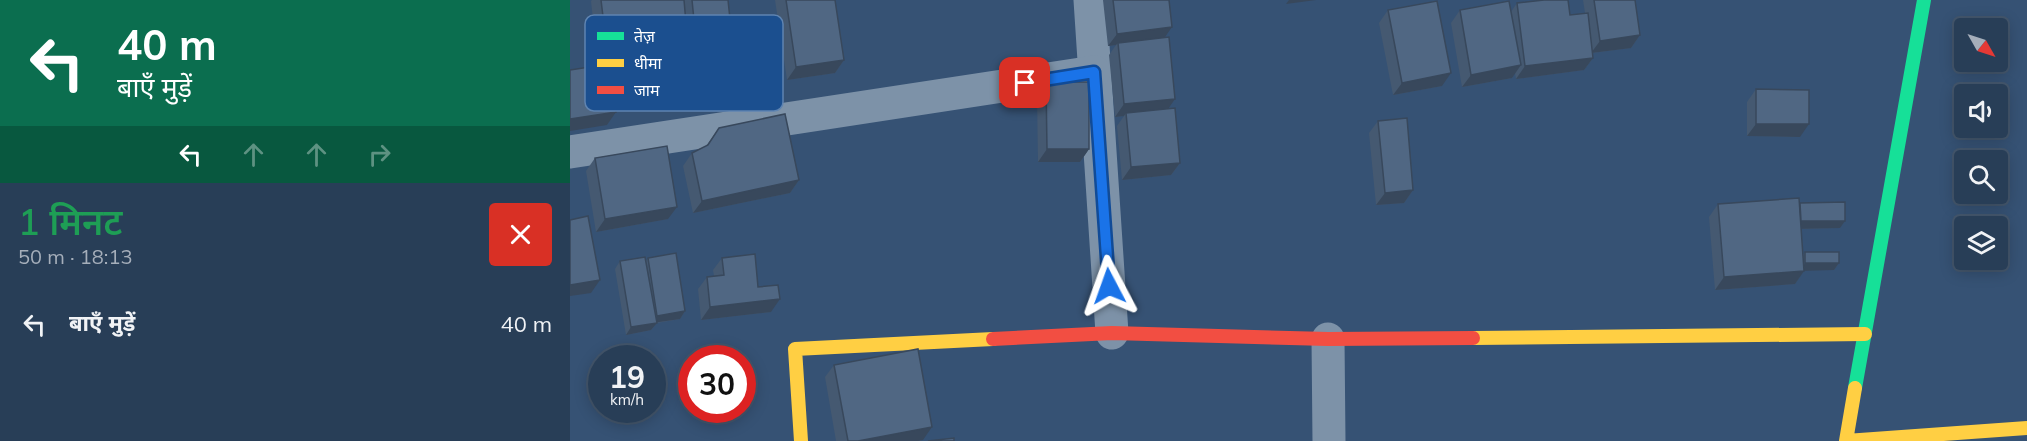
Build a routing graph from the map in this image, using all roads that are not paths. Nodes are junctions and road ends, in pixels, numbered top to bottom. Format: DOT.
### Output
graph roads {
  1 [pos="1090,0"];
  2 [pos="1924,0"];
  3 [pos="1094,72"];
  4 [pos="570,152"];
  5 [pos="1112,333"];
  6 [pos="1865,334"];
  7 [pos="1328,339"];
  8 [pos="2027,428"];
  9 [pos="801,441"];
  10 [pos="1329,441"];
  1 -- 3 [label="street"];
  2 -- 6 [label="street"];
  3 -- 4 [label="street"];
  3 -- 5 [label="street"];
  5 -- 7 [label="street"];
  5 -- 9 [label="street"];
  6 -- 7 [label="street"];
  6 -- 8 [label="street"];
  7 -- 10 [label="street"];
}
